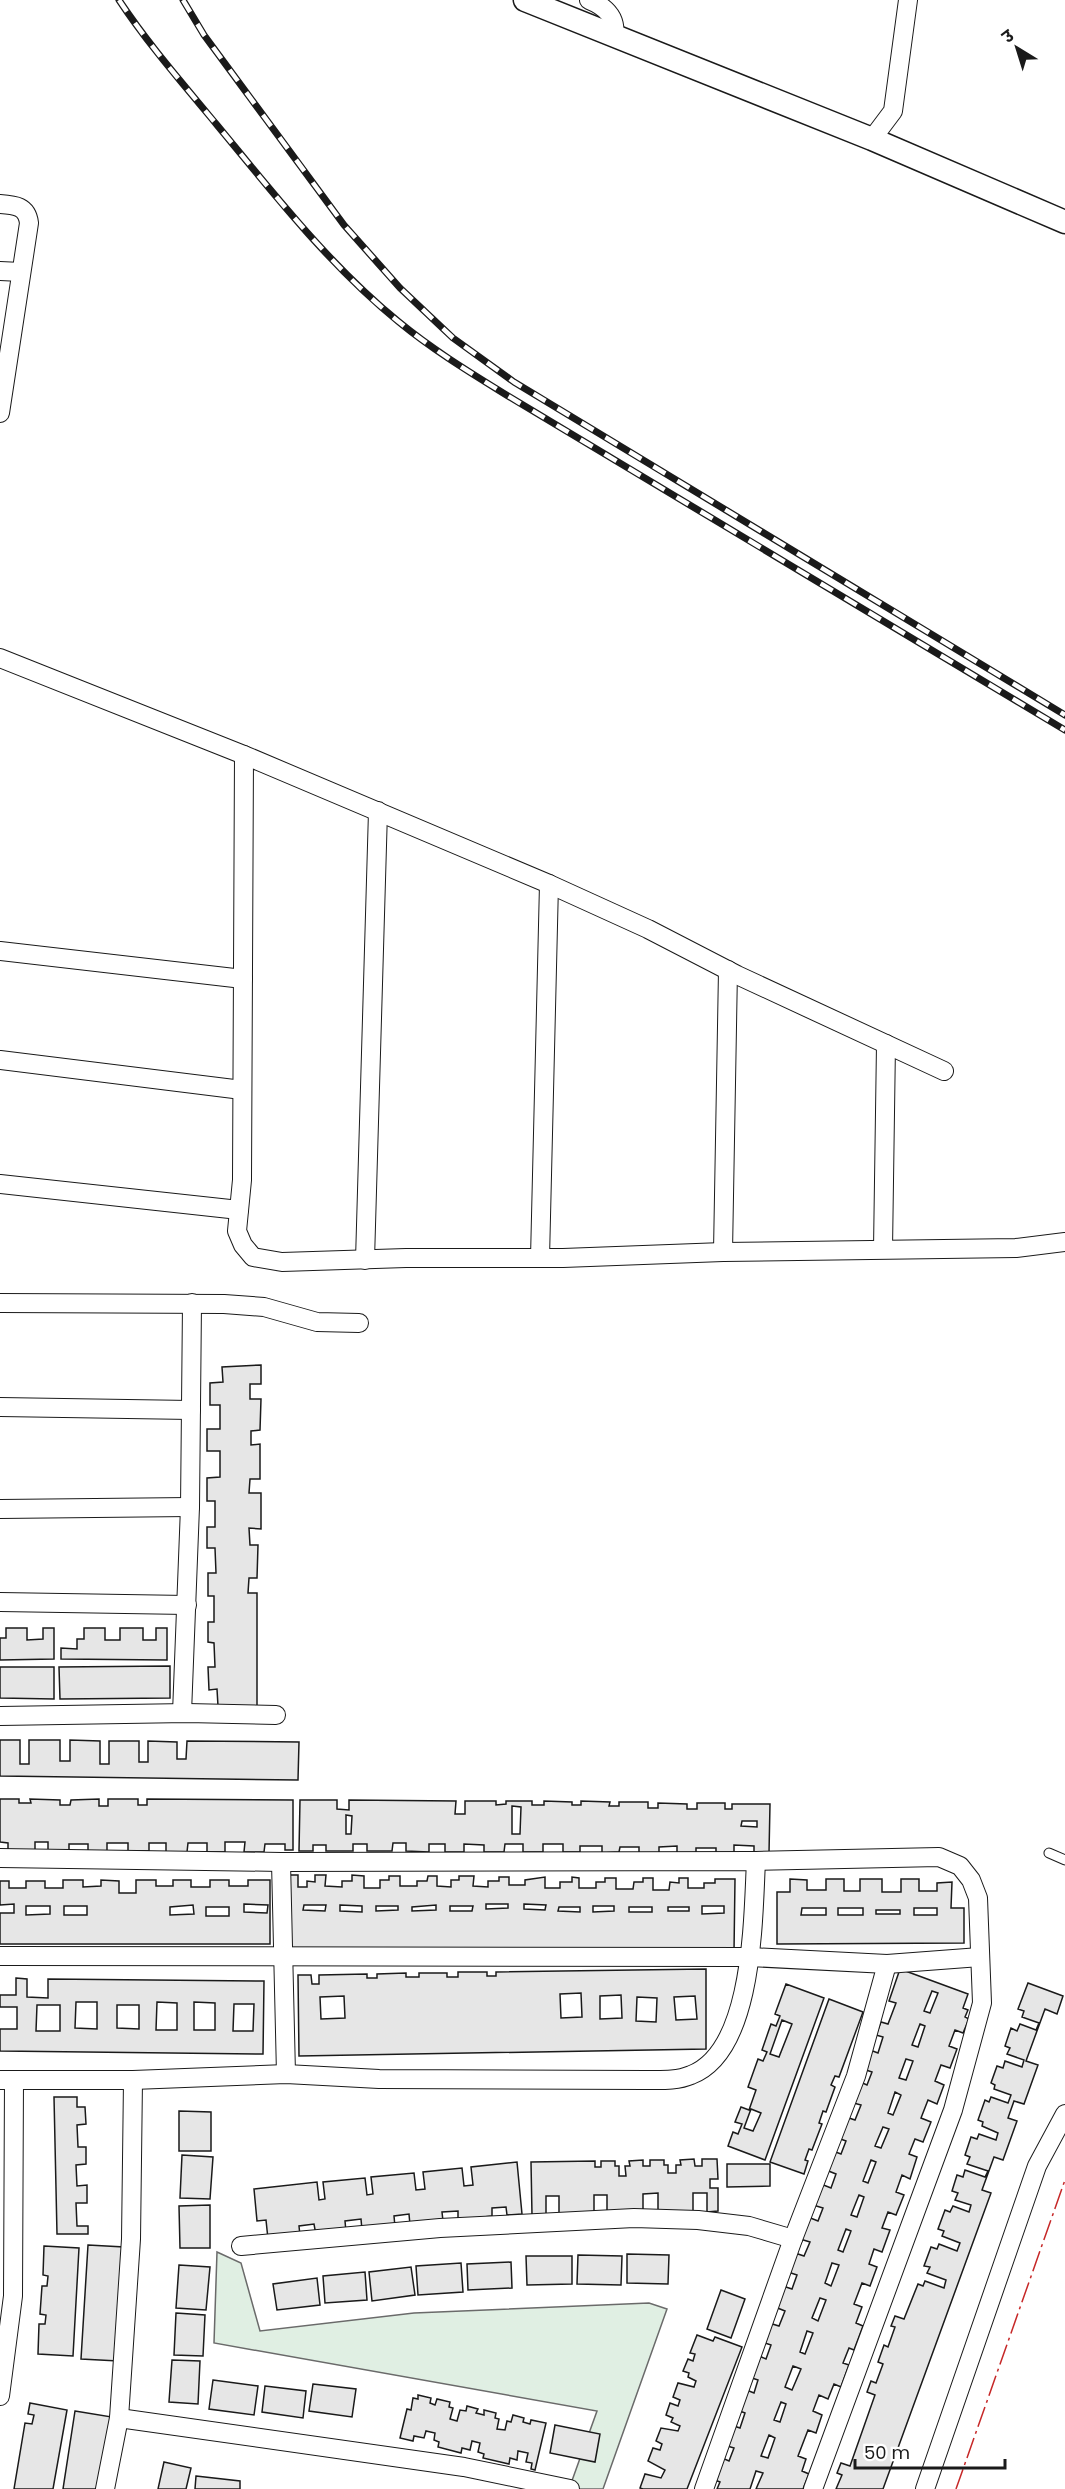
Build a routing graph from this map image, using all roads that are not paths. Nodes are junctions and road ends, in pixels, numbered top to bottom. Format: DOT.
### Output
graph roads {
  1 [pos="525,0"];
  2 [pos="589,0"];
  3 [pos="908,0"];
  4 [pos="614,37"];
  5 [pos="872,139"];
  6 [pos="0,204"];
  7 [pos="1065,222"];
  8 [pos="0,271"];
  9 [pos="21,272"];
  10 [pos="5,349"];
  11 [pos="0,413"];
  12 [pos="0,658"];
  13 [pos="244,755"];
  14 [pos="378,811"];
  15 [pos="549,884"];
  16 [pos="0,951"];
  17 [pos="728,970"];
  18 [pos="243,979"];
  19 [pos="886,1044"];
  20 [pos="0,1060"];
  21 [pos="944,1071"];
  22 [pos="242,1090"];
  23 [pos="0,1184"];
  24 [pos="239,1210"];
  25 [pos="1065,1242"];
  26 [pos="883,1249"];
  27 [pos="723,1252"];
  28 [pos="540,1258"];
  29 [pos="365,1260"];
  30 [pos="0,1303"];
  31 [pos="192,1303"];
  32 [pos="359,1323"];
  33 [pos="0,1407"];
  34 [pos="191,1410"];
  35 [pos="190,1507"];
  36 [pos="0,1509"];
  37 [pos="0,1602"];
  38 [pos="187,1605"];
  39 [pos="182,1713"];
  40 [pos="276,1715"];
  41 [pos="0,1716"];
  42 [pos="1049,1853"];
  43 [pos="0,1858"];
  44 [pos="1065,1860"];
  45 [pos="756,1861"];
  46 [pos="281,1862"];
  47 [pos="0,1956"];
  48 [pos="282,1957"];
  49 [pos="750,1957"];
  50 [pos="980,1957"];
  51 [pos="887,1964"];
  52 [pos="286,2074"];
  53 [pos="7,2080"];
  54 [pos="133,2080"];
  55 [pos="1065,2114"];
  56 [pos="793,2239"];
  57 [pos="241,2246"];
  58 [pos="0,2396"];
  59 [pos="119,2418"];
  60 [pos="105,2489"];
  61 [pos="570,2489"];
  62 [pos="704,2489"];
  63 [pos="813,2489"];
  64 [pos="925,2489"];
  1 -- 4 [label="street"];
  2 -- 4 [label="street"];
  3 -- 5 [label="street"];
  4 -- 5 [label="street"];
  5 -- 7 [label="street"];
  6 -- 9 [label="street"];
  8 -- 9 [label="street"];
  9 -- 10 [label="street"];
  10 -- 11 [label="street"];
  12 -- 13 [label="street"];
  13 -- 14 [label="street"];
  13 -- 18 [label="street"];
  14 -- 15 [label="street"];
  14 -- 29 [label="street"];
  15 -- 17 [label="street"];
  15 -- 28 [label="street"];
  16 -- 18 [label="street"];
  17 -- 19 [label="street"];
  17 -- 27 [label="street"];
  18 -- 22 [label="street"];
  19 -- 21 [label="street"];
  19 -- 26 [label="street"];
  20 -- 22 [label="street"];
  22 -- 24 [label="street"];
  23 -- 24 [label="street"];
  24 -- 29 [label="street"];
  25 -- 26 [label="street"];
  26 -- 27 [label="street"];
  27 -- 28 [label="street"];
  28 -- 29 [label="street"];
  30 -- 31 [label="street"];
  31 -- 32 [label="street"];
  31 -- 34 [label="street"];
  33 -- 34 [label="street"];
  34 -- 35 [label="street"];
  35 -- 36 [label="street"];
  35 -- 38 [label="street"];
  37 -- 38 [label="street"];
  38 -- 39 [label="street"];
  39 -- 40 [label="street"];
  39 -- 41 [label="street"];
  42 -- 44 [label="lane"];
  43 -- 46 [label="street"];
  45 -- 46 [label="street"];
  45 -- 49 [label="street"];
  45 -- 50 [label="street"];
  46 -- 48 [label="street"];
  47 -- 48 [label="street"];
  48 -- 49 [label="street"];
  48 -- 52 [label="street"];
  49 -- 51 [label="street"];
  49 -- 52 [label="street"];
  50 -- 51 [label="street"];
  50 -- 63 [label="street"];
  51 -- 56 [label="street"];
  52 -- 54 [label="street"];
  53 -- 54 [label="street"];
  53 -- 58 [label="street"];
  54 -- 59 [label="street"];
  55 -- 64 [label="street"];
  56 -- 57 [label="street"];
  56 -- 62 [label="street"];
  59 -- 60 [label="street"];
  59 -- 61 [label="street"];
}
